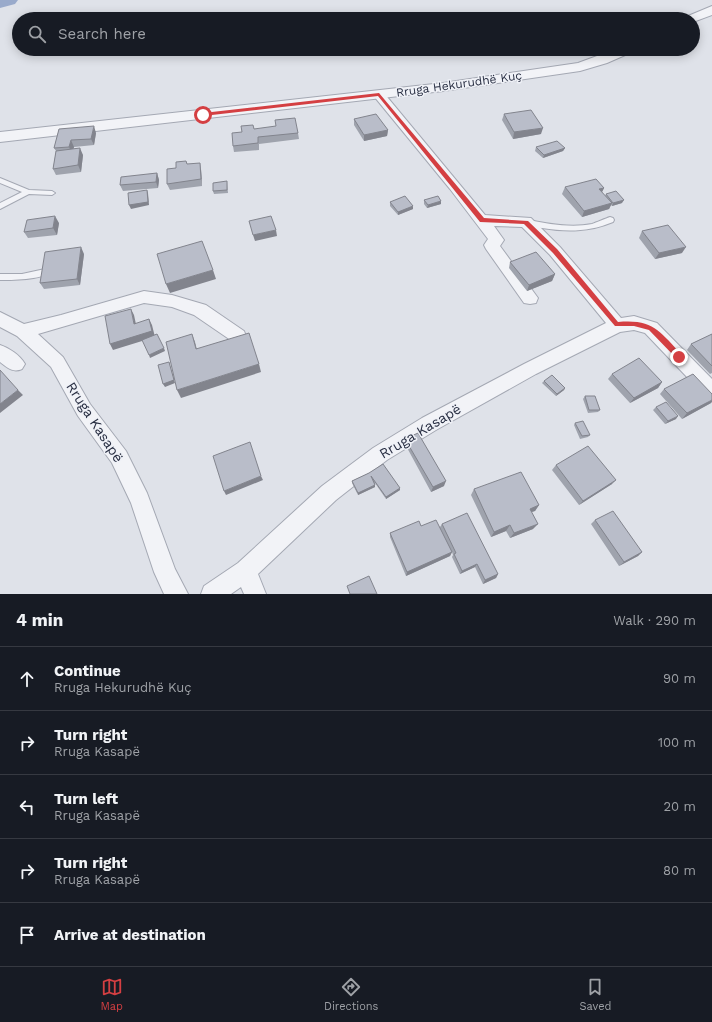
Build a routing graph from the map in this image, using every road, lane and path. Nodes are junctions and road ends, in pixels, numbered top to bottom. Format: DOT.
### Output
graph roads {
  1 [pos="712,10"];
  2 [pos="700,15"];
  3 [pos="611,56"];
  4 [pos="379,95"];
  5 [pos="0,137"];
  6 [pos="0,180"];
  7 [pos="28,192"];
  8 [pos="52,193"];
  9 [pos="0,206"];
  10 [pos="482,220"];
  11 [pos="610,220"];
  12 [pos="526,222"];
  13 [pos="45,272"];
  14 [pos="0,277"];
  15 [pos="530,298"];
  16 [pos="0,320"];
  17 [pos="617,324"];
  18 [pos="23,331"];
  19 [pos="238,336"];
  20 [pos="0,352"];
  21 [pos="16,364"];
  22 [pos="712,391"];
  23 [pos="246,571"];
  24 [pos="175,593"];
  25 [pos="212,594"];
  26 [pos="255,594"];
  1 -- 2 [label="street"];
  3 -- 4 [label="street, Rruga Hekurudhë Kuç"];
  4 -- 5 [label="street, Rruga Hekurudhë Kuç"];
  4 -- 10 [label="street"];
  6 -- 7 [label="lane"];
  7 -- 8 [label="lane"];
  7 -- 9 [label="lane"];
  10 -- 12 [label="street"];
  10 -- 15 [label="street"];
  11 -- 12 [label="lane"];
  12 -- 17 [label="street"];
  13 -- 14 [label="lane"];
  16 -- 18 [label="street, Rruga Kasapë"];
  17 -- 22 [label="street, Rruga Kasapë"];
  17 -- 23 [label="street, Rruga Kasapë"];
  18 -- 19 [label="street"];
  18 -- 24 [label="street, Rruga Kasapë"];
  20 -- 21 [label="street"];
  23 -- 25 [label="street, Rruga Kasapë"];
  23 -- 26 [label="street"];
}
